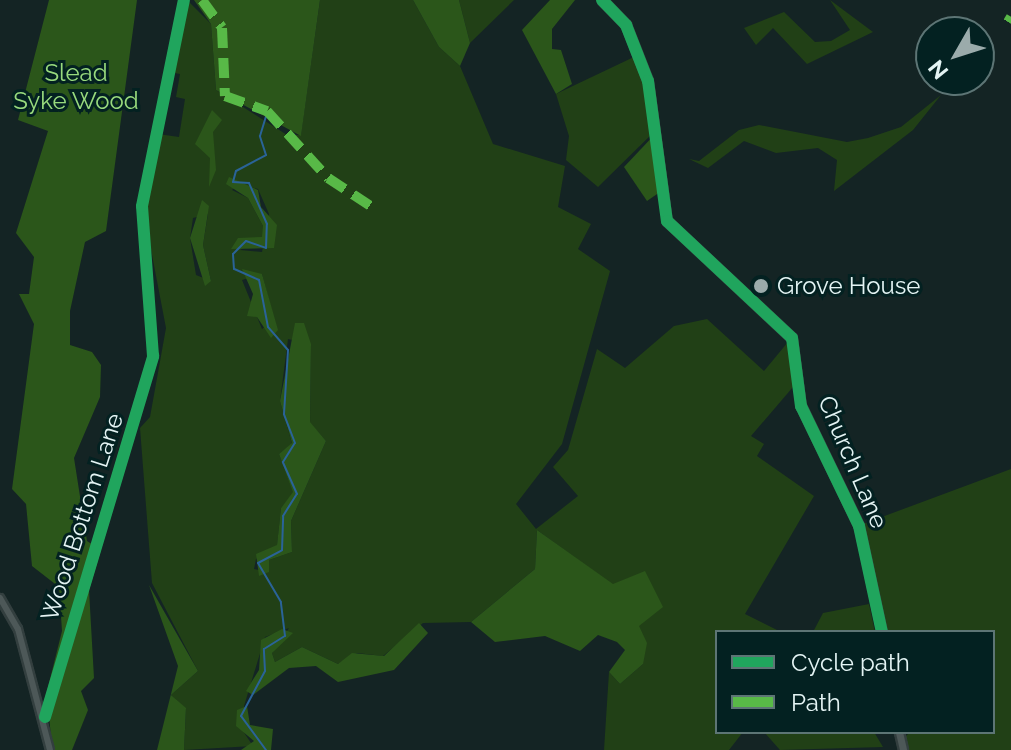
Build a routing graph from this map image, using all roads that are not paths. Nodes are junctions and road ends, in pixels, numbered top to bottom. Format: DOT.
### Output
graph roads {
  1 [pos="184,0"];
  2 [pos="602,0"];
  3 [pos="0,598"];
  4 [pos="882,630"];
  5 [pos="45,717"];
  6 [pos="50,750"];
  1 -- 5 [label="street, Wood Bottom Lane"];
  2 -- 4 [label="street, Church Lane"];
  3 -- 5 [label="street"];
  5 -- 6 [label="street"];
}
